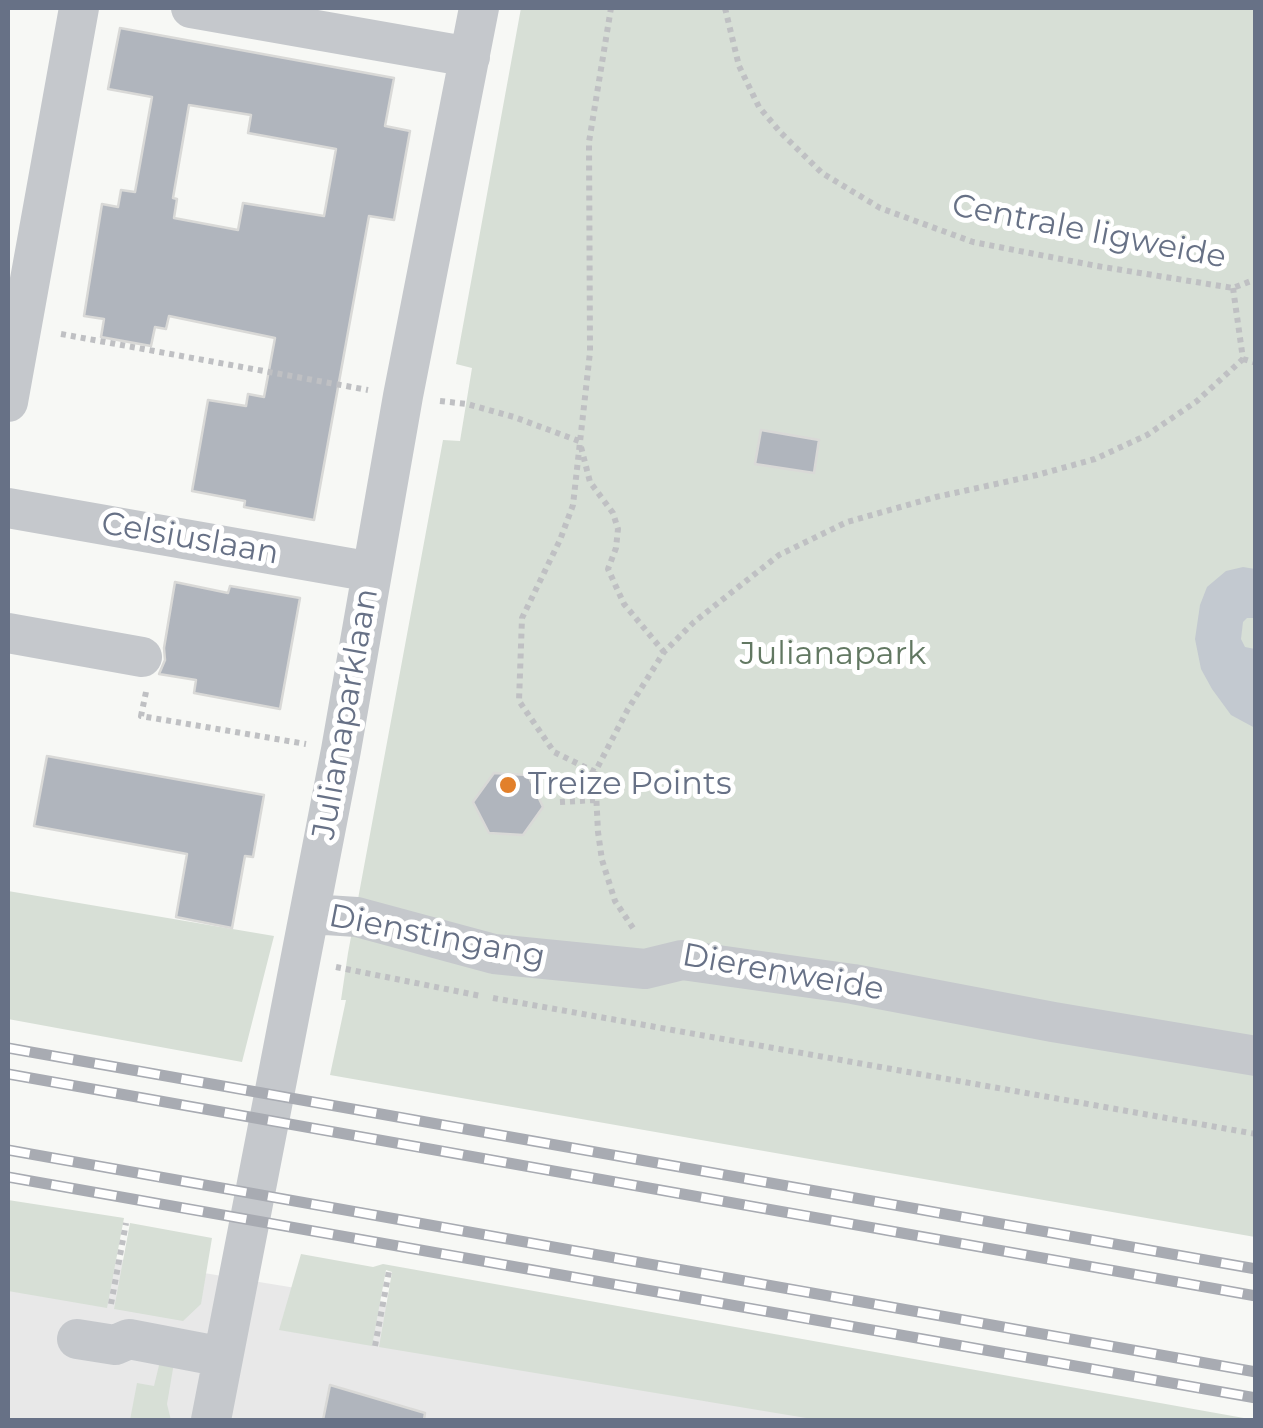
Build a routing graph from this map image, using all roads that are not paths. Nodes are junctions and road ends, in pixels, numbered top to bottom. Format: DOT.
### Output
graph roads {
  1 [pos="79,8"];
  2 [pos="191,8"];
  3 [pos="480,8"];
  4 [pos="470,57"];
  5 [pos="14,325"];
  6 [pos="8,402"];
  7 [pos="8,508"];
  8 [pos="372,572"];
  9 [pos="8,633"];
  10 [pos="142,656"];
  11 [pos="310,914"];
  12 [pos="682,960"];
  13 [pos="1256,1056"];
  14 [pos="77,1339"];
  15 [pos="223,1356"];
  16 [pos="211,1420"];
  1 -- 5 [label="street"];
  2 -- 4 [label="street"];
  3 -- 4 [label="street, Julianaparklaan"];
  4 -- 8 [label="street, Julianaparklaan"];
  5 -- 6 [label="street"];
  7 -- 8 [label="street, Celsiuslaan"];
  8 -- 11 [label="street, Julianaparklaan"];
  9 -- 10 [label="street"];
  11 -- 12 [label="street, Dienstingang"];
  11 -- 15 [label="street, Julianaparklaan"];
  12 -- 13 [label="street, Dierenweide"];
  14 -- 15 [label="street"];
  15 -- 16 [label="street, Julianaparklaan"];
}
